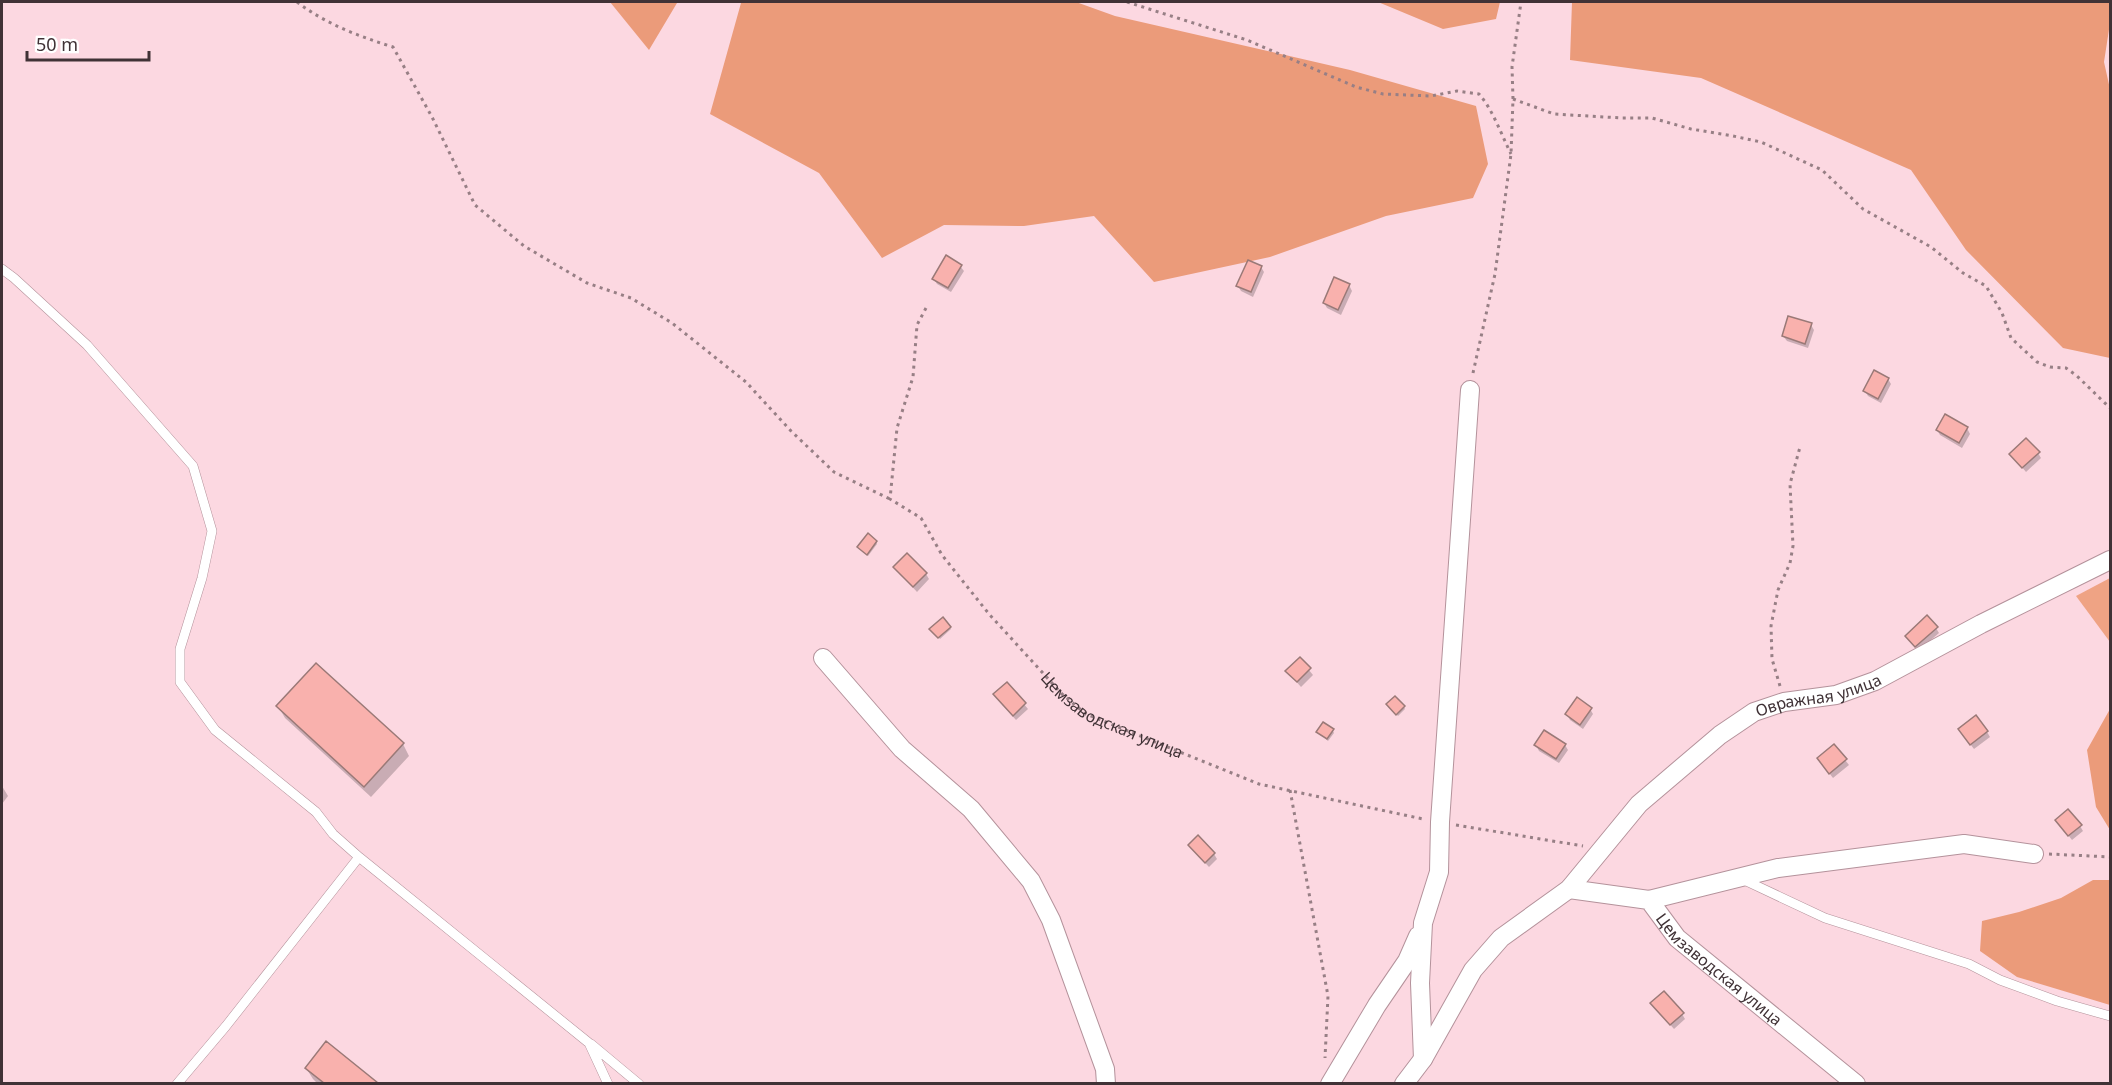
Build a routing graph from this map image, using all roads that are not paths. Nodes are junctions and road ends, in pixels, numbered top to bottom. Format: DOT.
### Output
graph roads {
  1 [pos="2,269"];
  2 [pos="1470,390"];
  3 [pos="2110,560"];
  4 [pos="823,658"];
  5 [pos="2034,854"];
  6 [pos="359,857"];
  7 [pos="1738,877"];
  8 [pos="1569,889"];
  9 [pos="1649,900"];
  10 [pos="1423,923"];
  11 [pos="2110,1016"];
  12 [pos="589,1043"];
  13 [pos="1423,1059"];
  14 [pos="177,1083"];
  15 [pos="608,1083"];
  16 [pos="639,1083"];
  17 [pos="1107,1083"];
  18 [pos="1330,1083"];
  19 [pos="1404,1083"];
  20 [pos="1856,1083"];
  1 -- 6 [label="lane"];
  2 -- 10 [label="street"];
  3 -- 8 [label="street, Овражная улица"];
  4 -- 17 [label="street"];
  5 -- 7 [label="street"];
  6 -- 12 [label="lane"];
  6 -- 14 [label="lane"];
  7 -- 9 [label="street"];
  7 -- 11 [label="lane"];
  8 -- 9 [label="street, Цемзаводская улица"];
  8 -- 13 [label="street, Овражная улица"];
  9 -- 20 [label="street, Цемзаводская улица"];
  10 -- 13 [label="street"];
  10 -- 18 [label="street"];
  12 -- 15 [label="lane"];
  12 -- 16 [label="lane"];
  13 -- 19 [label="street, Овражная улица"];
}
